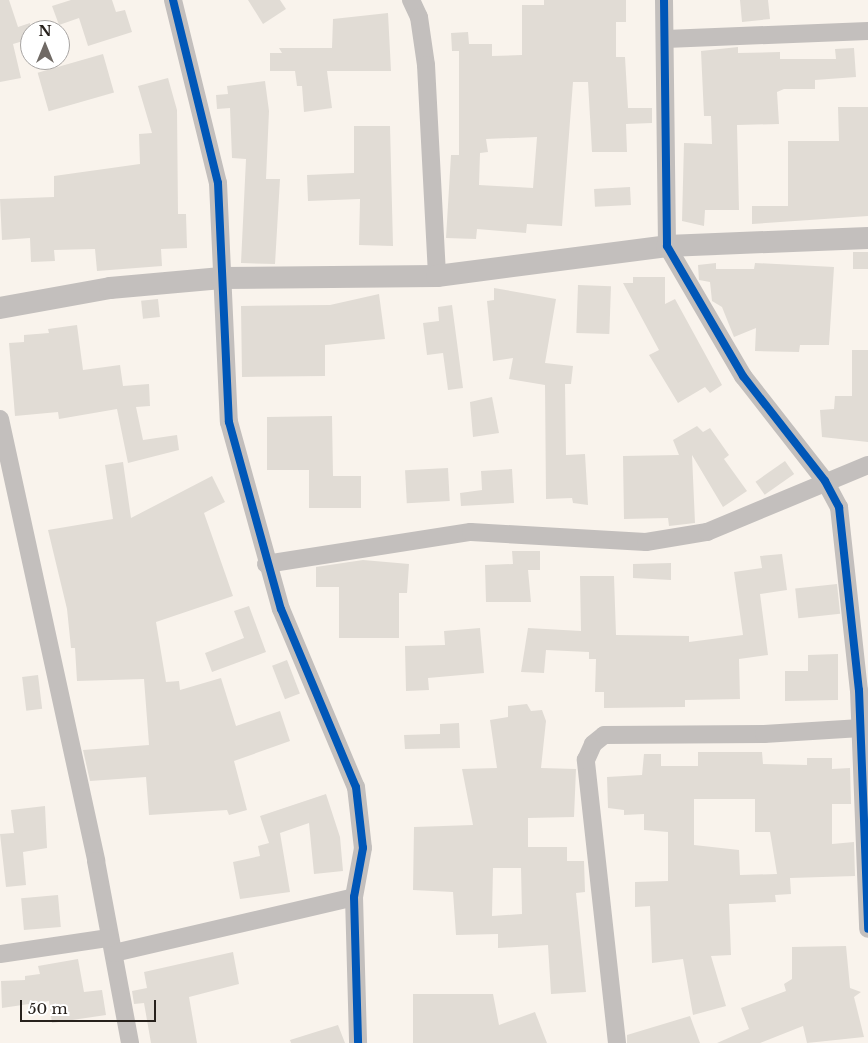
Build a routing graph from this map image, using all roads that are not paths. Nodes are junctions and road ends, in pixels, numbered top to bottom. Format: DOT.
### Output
graph roads {
  1 [pos="173,0"];
  2 [pos="411,0"];
  3 [pos="664,0"];
  4 [pos="868,30"];
  5 [pos="666,39"];
  6 [pos="868,238"];
  7 [pos="667,246"];
  8 [pos="437,276"];
  9 [pos="222,278"];
  10 [pos="0,308"];
  11 [pos="0,419"];
  12 [pos="868,465"];
  13 [pos="825,481"];
  14 [pos="266,564"];
  15 [pos="864,691"];
  16 [pos="861,728"];
  17 [pos="354,897"];
  18 [pos="868,930"];
  19 [pos="112,945"];
  20 [pos="0,954"];
  21 [pos="130,1043"];
  22 [pos="358,1043"];
  23 [pos="617,1043"];
  1 -- 9 [label="street"];
  2 -- 8 [label="street"];
  3 -- 5 [label="street"];
  4 -- 5 [label="street"];
  5 -- 7 [label="street"];
  6 -- 7 [label="street"];
  7 -- 8 [label="street"];
  7 -- 13 [label="street"];
  8 -- 9 [label="street"];
  9 -- 10 [label="street"];
  9 -- 14 [label="street"];
  11 -- 19 [label="street"];
  12 -- 13 [label="street"];
  13 -- 14 [label="street"];
  13 -- 15 [label="street"];
  14 -- 17 [label="street"];
  15 -- 16 [label="street"];
  16 -- 18 [label="street"];
  16 -- 23 [label="street"];
  17 -- 19 [label="street"];
  17 -- 22 [label="street"];
  19 -- 20 [label="street"];
  19 -- 21 [label="street"];
}
